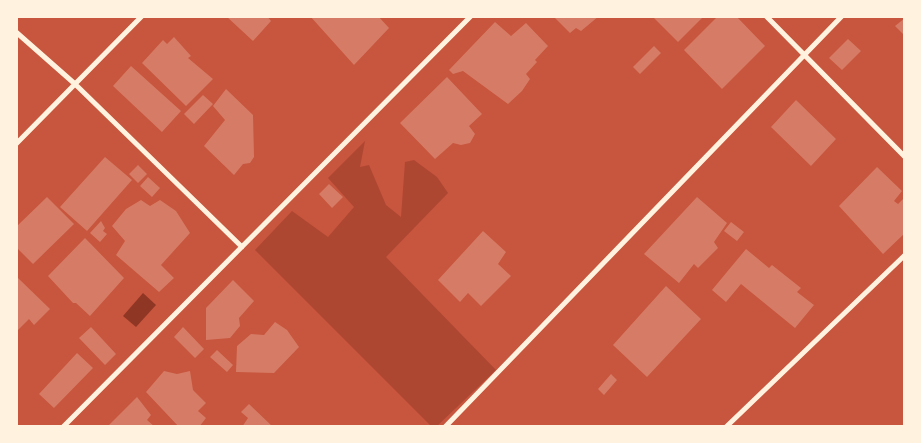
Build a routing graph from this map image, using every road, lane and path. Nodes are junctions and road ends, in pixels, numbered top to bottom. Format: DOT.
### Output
graph roads {
  1 [pos="142,16"];
  2 [pos="471,16"];
  3 [pos="766,16"];
  4 [pos="842,16"];
  5 [pos="16,32"];
  6 [pos="804,55"];
  7 [pos="75,84"];
  8 [pos="16,144"];
  9 [pos="905,157"];
  10 [pos="242,247"];
  11 [pos="905,255"];
  12 [pos="63,427"];
  13 [pos="445,427"];
  14 [pos="726,427"];
  1 -- 7 [label="street"];
  2 -- 10 [label="street"];
  3 -- 6 [label="street"];
  4 -- 6 [label="street"];
  5 -- 7 [label="street"];
  6 -- 9 [label="street"];
  6 -- 13 [label="street"];
  7 -- 8 [label="street"];
  7 -- 10 [label="street"];
  10 -- 12 [label="street"];
  11 -- 14 [label="street"];
}
